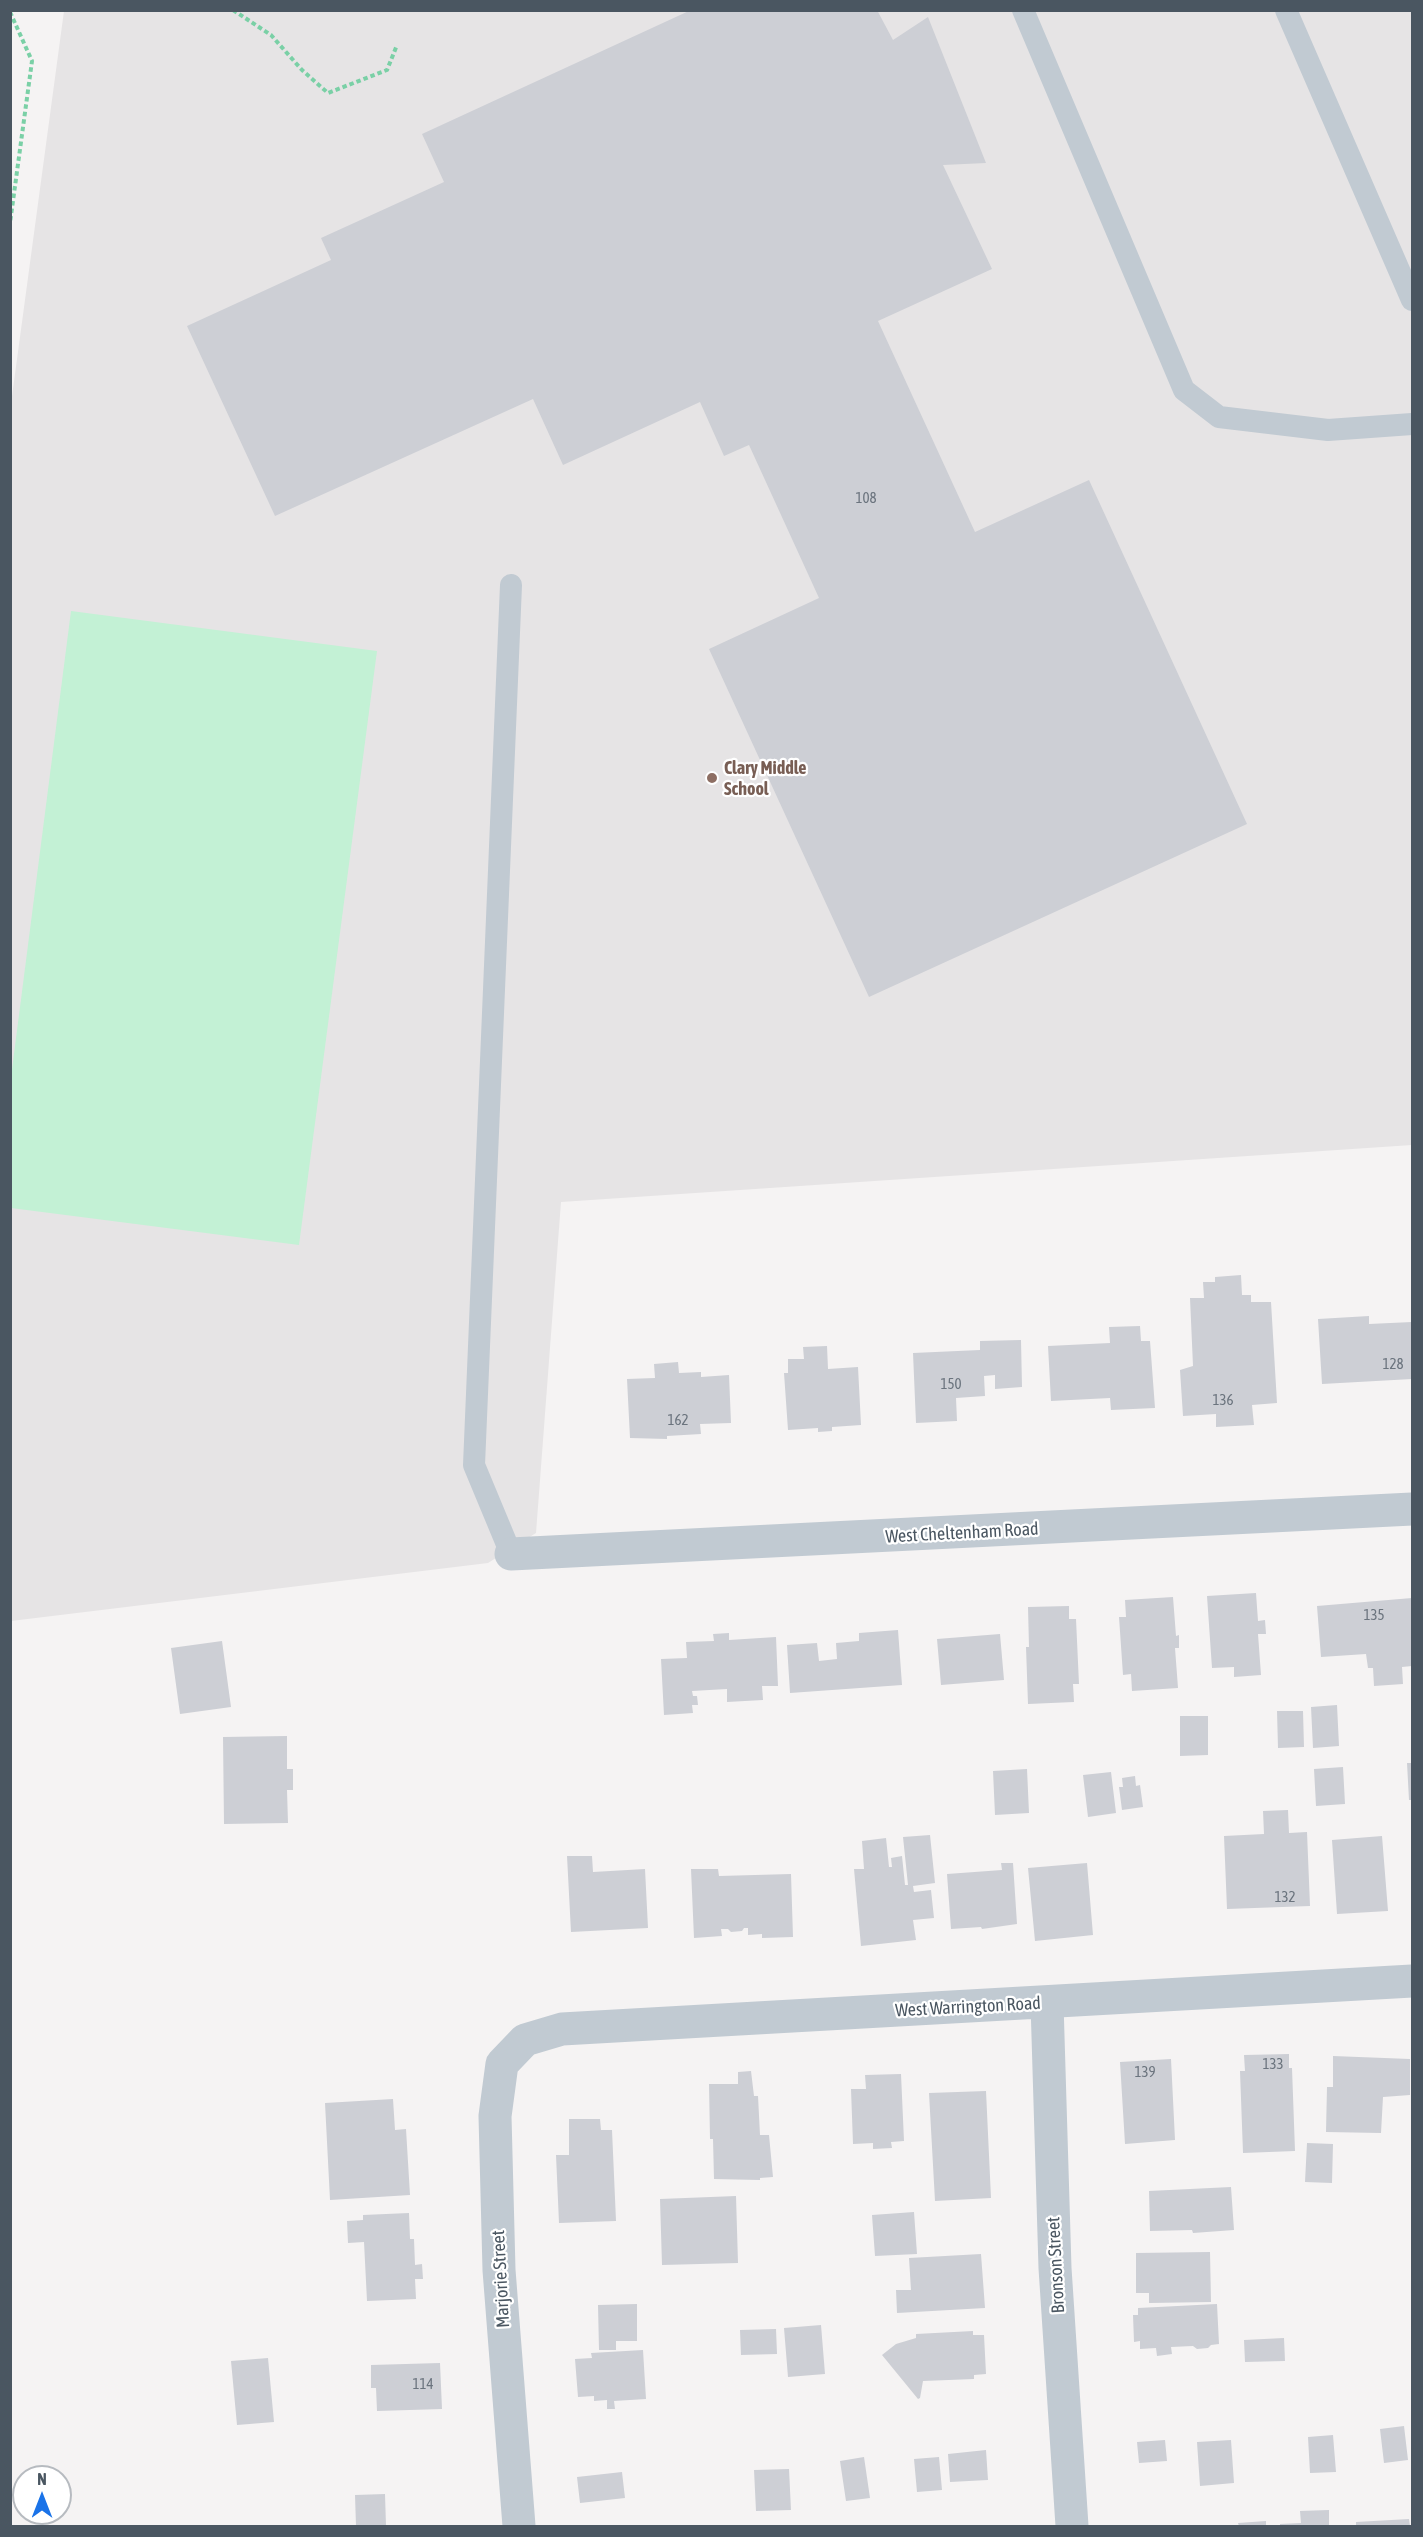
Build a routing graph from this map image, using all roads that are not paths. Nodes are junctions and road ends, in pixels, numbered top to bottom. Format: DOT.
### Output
graph roads {
  1 [pos="1023,10"];
  2 [pos="1286,10"];
  3 [pos="1413,300"];
  4 [pos="1413,424"];
  5 [pos="511,585"];
  6 [pos="1413,1509"];
  7 [pos="511,1554"];
  8 [pos="1413,1980"];
  9 [pos="1047,2003"];
  10 [pos="525,2040"];
  11 [pos="519,2526"];
  12 [pos="1072,2526"];
  1 -- 4 [label="lane"];
  2 -- 3 [label="lane"];
  5 -- 7 [label="lane"];
  6 -- 7 [label="street, West Cheltenham Road"];
  8 -- 9 [label="street, West Warrington Road"];
  9 -- 10 [label="street, West Warrington Road"];
  9 -- 12 [label="street, Bronson Street"];
  10 -- 11 [label="street, Marjorie Street"];
}
